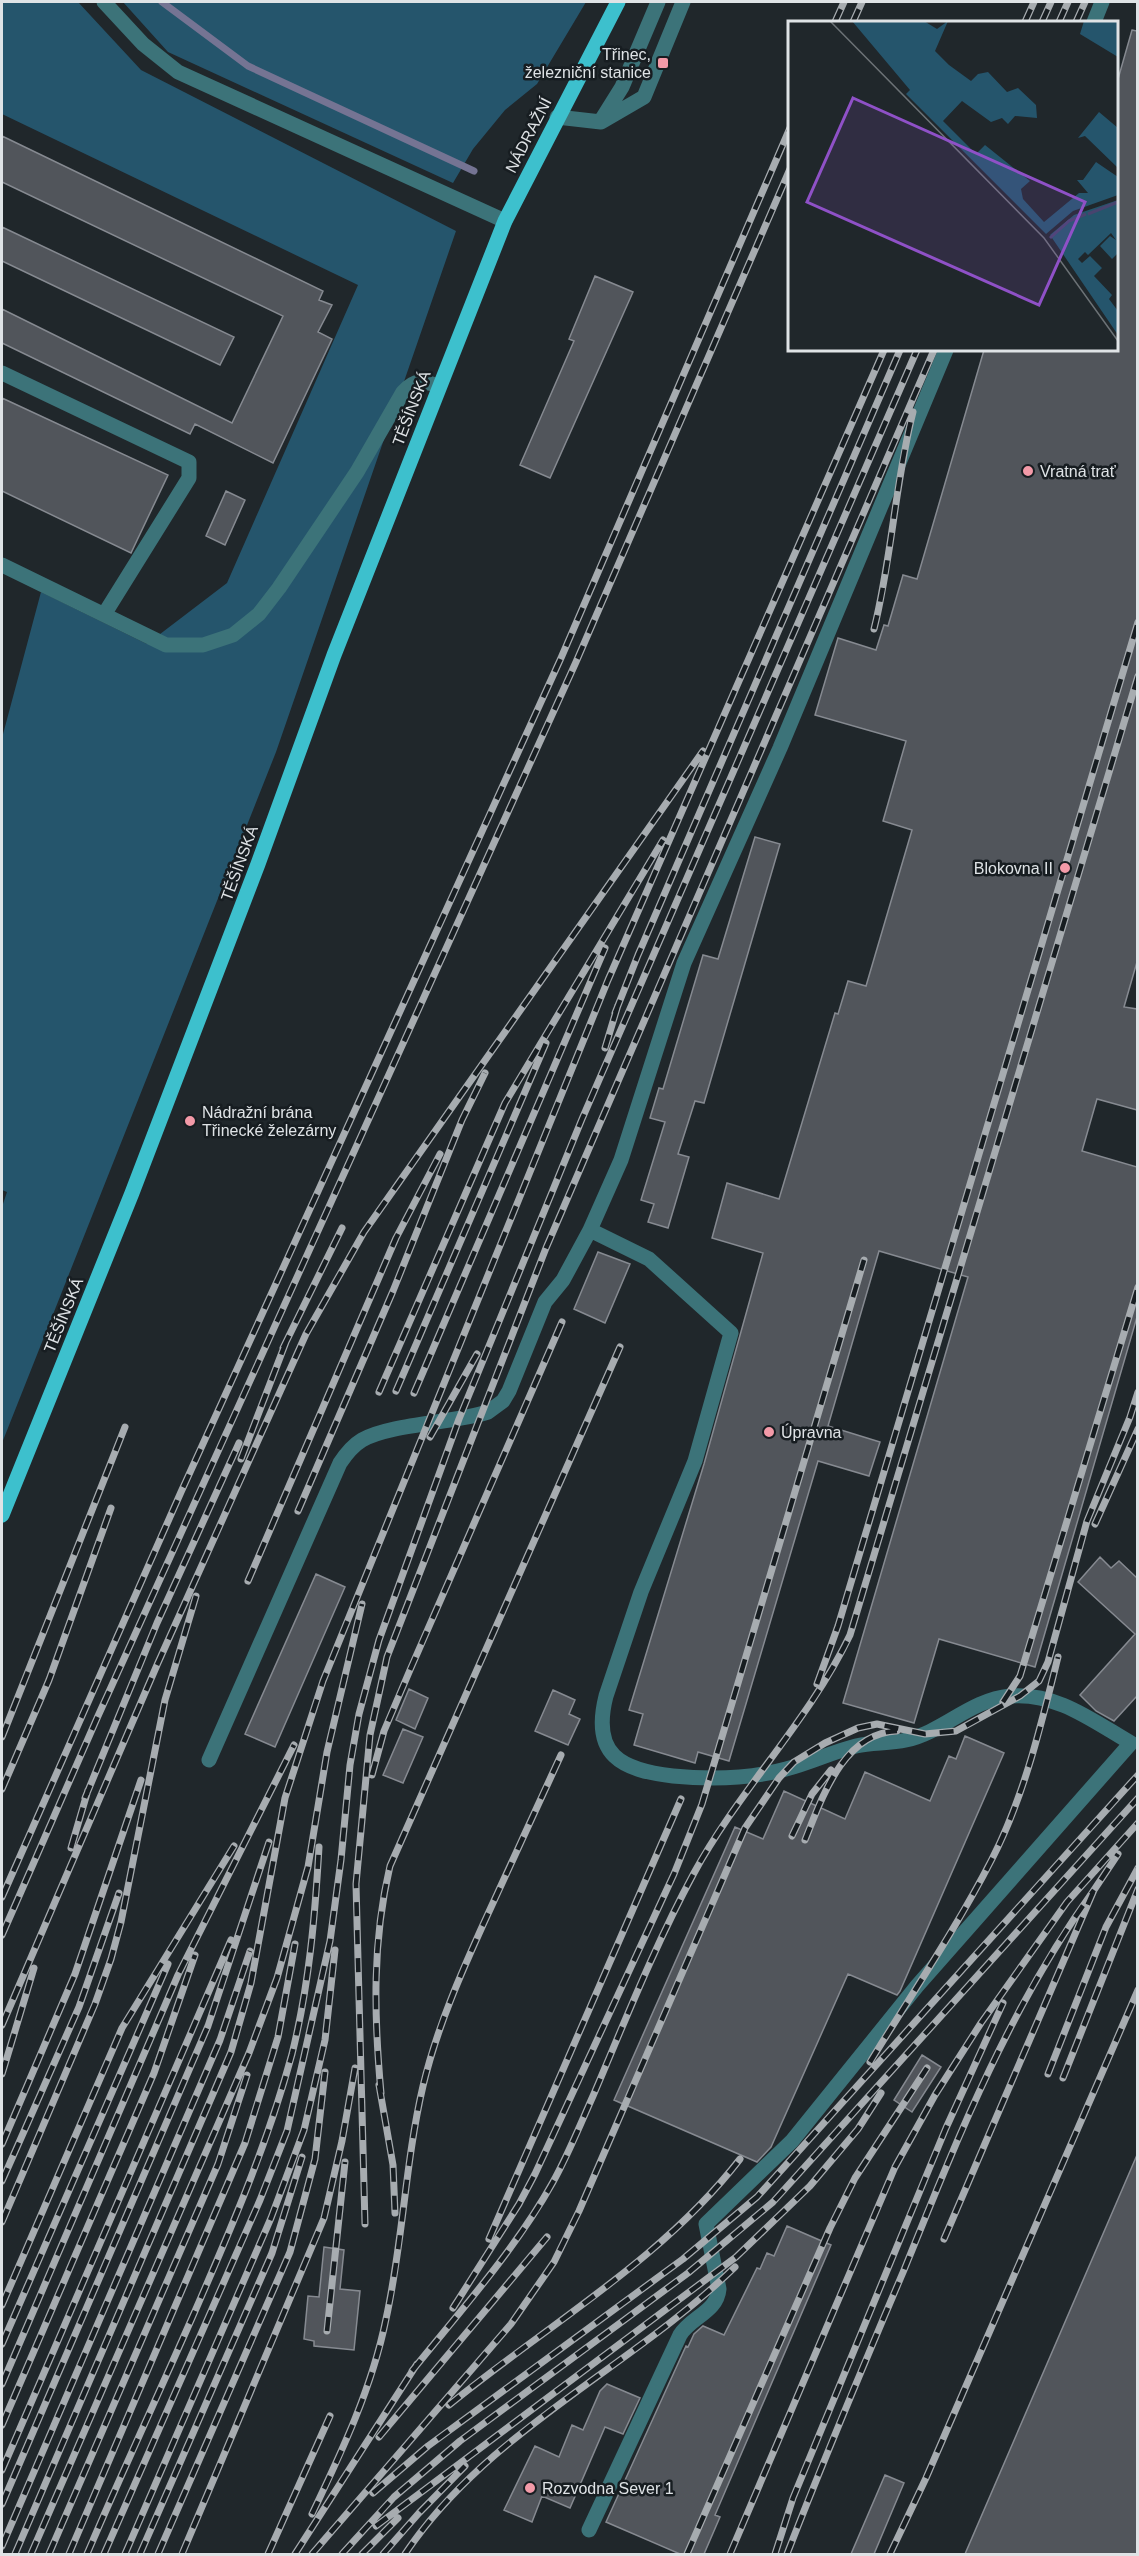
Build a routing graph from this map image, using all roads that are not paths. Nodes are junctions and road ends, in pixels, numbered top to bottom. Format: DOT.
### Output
graph roads {
  1 [pos="104,2"];
  2 [pos="618,2"];
  3 [pos="658,2"];
  4 [pos="683,2"];
  5 [pos="1102,2"];
  6 [pos="1094,21"];
  7 [pos="557,117"];
  8 [pos="601,122"];
  9 [pos="505,221"];
  10 [pos="946,351"];
  11 [pos="2,373"];
  12 [pos="438,386"];
  13 [pos="2,565"];
  14 [pos="105,613"];
  15 [pos="590,1230"];
  16 [pos="2,1515"];
  17 [pos="1135,1742"];
  18 [pos="209,1760"];
  19 [pos="589,2530"];
  1 -- 9 [label="street"];
  2 -- 7 [label="main road, NÁDRAŽNÍ"];
  3 -- 8 [label="street"];
  4 -- 8 [label="street"];
  5 -- 6 [label="street"];
  7 -- 8 [label="street"];
  7 -- 9 [label="main road, NÁDRAŽNÍ"];
  9 -- 12 [label="main road, TĚŠÍNSKÁ"];
  10 -- 15 [label="street"];
  11 -- 14 [label="street"];
  12 -- 14 [label="street"];
  12 -- 16 [label="main road, TĚŠÍNSKÁ"];
  13 -- 14 [label="street"];
  15 -- 17 [label="street"];
  15 -- 18 [label="street"];
  17 -- 19 [label="street"];
}
